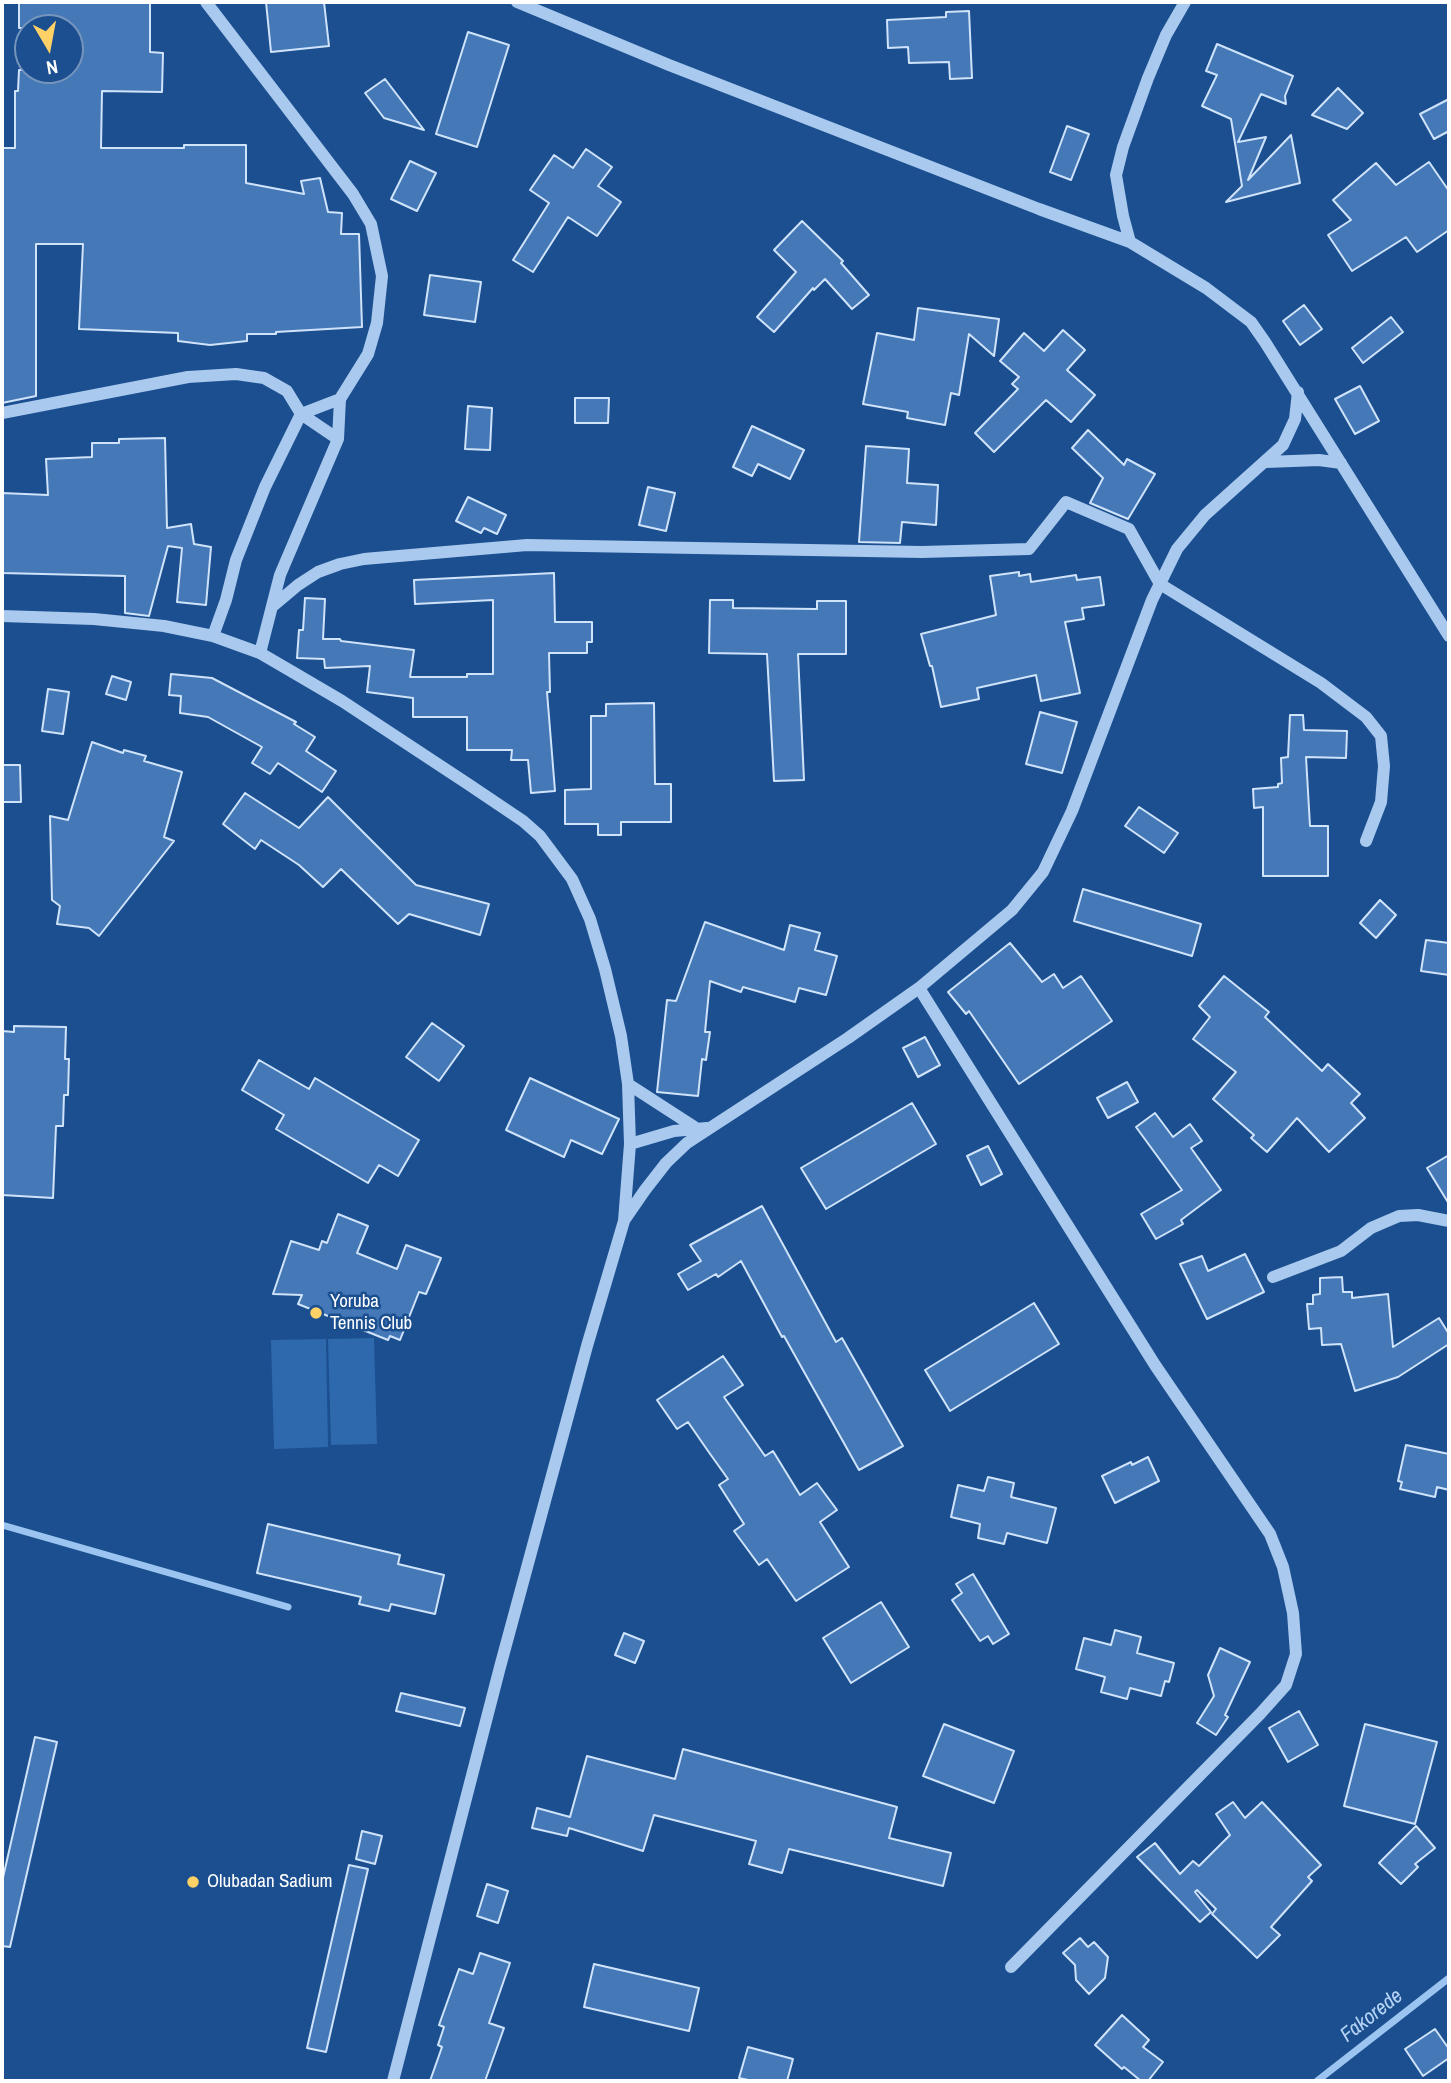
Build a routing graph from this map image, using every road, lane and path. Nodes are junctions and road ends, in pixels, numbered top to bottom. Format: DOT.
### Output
graph roads {
  1 [pos="206,2"];
  2 [pos="517,2"];
  3 [pos="1185,2"];
  4 [pos="1130,242"];
  5 [pos="1298,392"];
  6 [pos="340,399"];
  7 [pos="2,413"];
  8 [pos="301,414"];
  9 [pos="338,439"];
  10 [pos="1266,462"];
  11 [pos="1341,463"];
  12 [pos="1160,584"];
  13 [pos="273,606"];
  14 [pos="2,616"];
  15 [pos="213,636"];
  16 [pos="1449,636"];
  17 [pos="260,653"];
  18 [pos="1366,841"];
  19 [pos="919,988"];
  20 [pos="628,1084"];
  21 [pos="711,1127"];
  22 [pos="696,1129"];
  23 [pos="630,1144"];
  24 [pos="624,1221"];
  25 [pos="1449,1221"];
  26 [pos="1273,1278"];
  27 [pos="1011,1967"];
  28 [pos="393,2081"];
  1 -- 6 [label="street"];
  2 -- 4 [label="street"];
  3 -- 4 [label="street"];
  4 -- 5 [label="street"];
  5 -- 10 [label="street"];
  5 -- 11 [label="street"];
  6 -- 8 [label="street"];
  6 -- 9 [label="street"];
  7 -- 8 [label="street"];
  8 -- 9 [label="street"];
  8 -- 15 [label="street"];
  9 -- 13 [label="street"];
  10 -- 11 [label="street"];
  10 -- 12 [label="street"];
  11 -- 16 [label="street"];
  12 -- 13 [label="street"];
  12 -- 18 [label="street"];
  12 -- 19 [label="street"];
  13 -- 17 [label="street"];
  14 -- 15 [label="street"];
  15 -- 17 [label="street"];
  17 -- 20 [label="street"];
  19 -- 21 [label="street"];
  19 -- 27 [label="street"];
  20 -- 22 [label="street"];
  20 -- 23 [label="street"];
  21 -- 22 [label="street"];
  21 -- 24 [label="street"];
  22 -- 23 [label="street"];
  23 -- 24 [label="street"];
  24 -- 28 [label="street"];
  25 -- 26 [label="street"];
}
